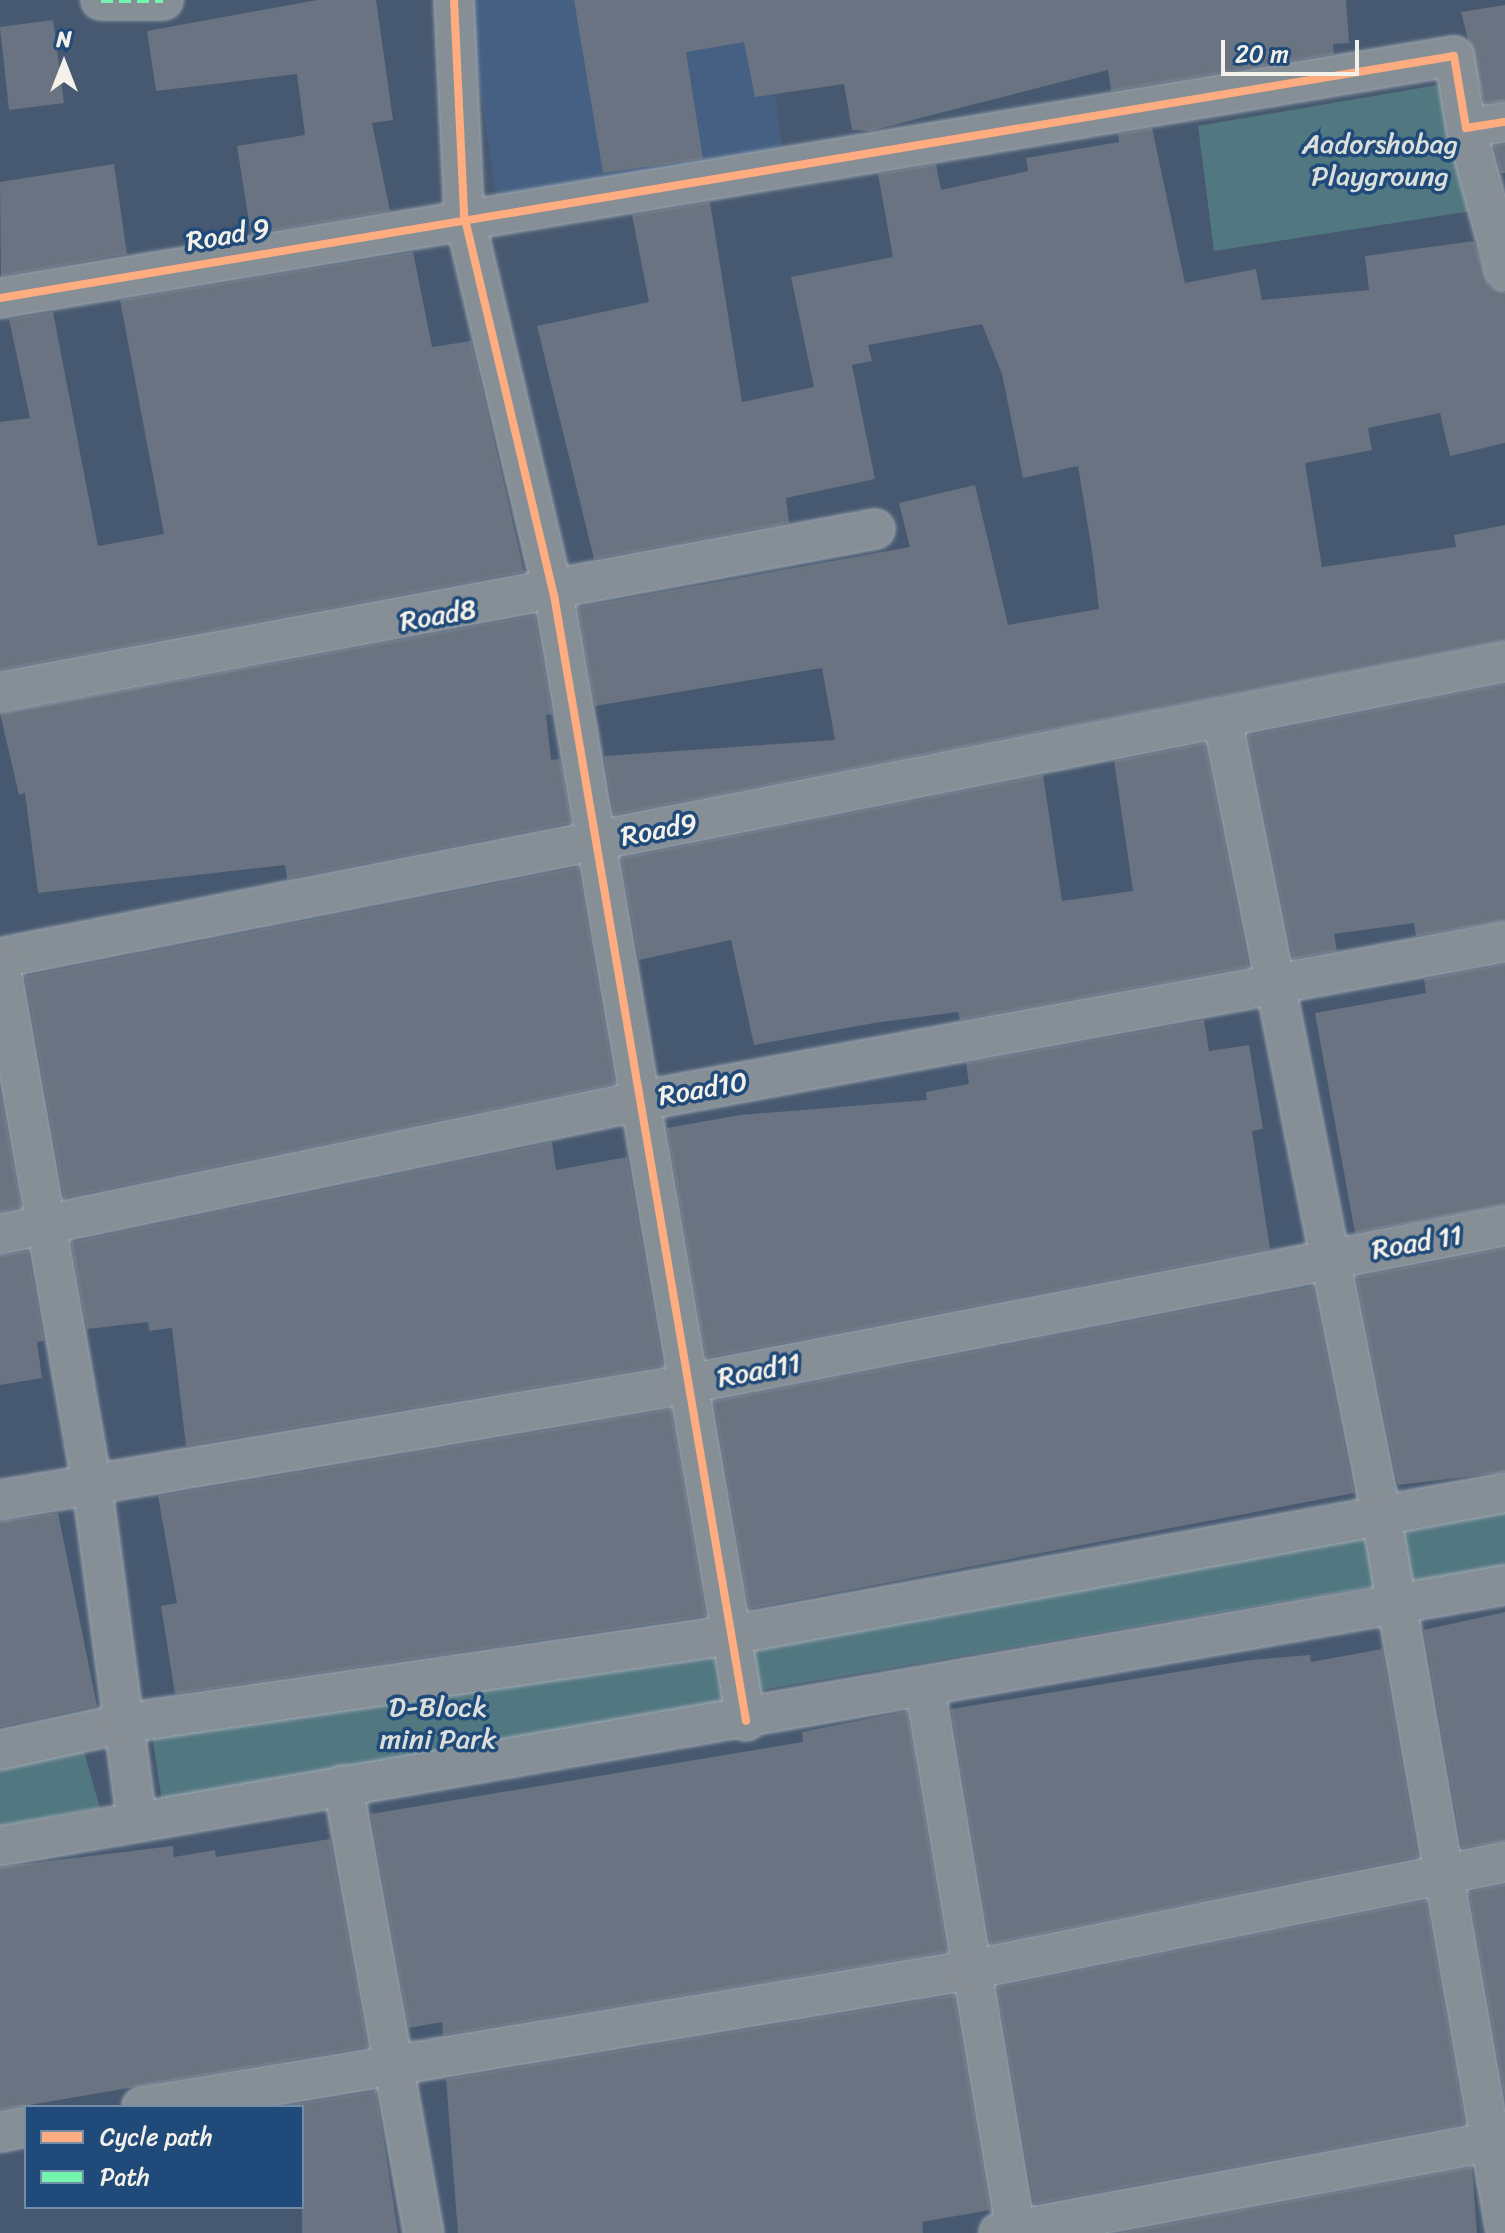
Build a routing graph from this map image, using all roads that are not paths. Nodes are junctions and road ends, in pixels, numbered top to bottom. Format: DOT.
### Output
graph roads {
  1 [pos="101,0"];
  2 [pos="163,0"];
  3 [pos="454,0"];
  4 [pos="1505,122"];
  5 [pos="1466,128"];
  6 [pos="464,215"];
  7 [pos="1505,271"];
  8 [pos="0,298"];
  9 [pos="875,529"];
  10 [pos="554,595"];
  11 [pos="1505,662"];
  12 [pos="0,692"];
  13 [pos="1223,722"];
  14 [pos="596,842"];
  15 [pos="1505,942"];
  16 [pos="0,960"];
  17 [pos="1271,985"];
  18 [pos="640,1101"];
  19 [pos="44,1226"];
  20 [pos="1505,1226"];
  21 [pos="0,1234"];
  22 [pos="1328,1257"];
  23 [pos="688,1384"];
  24 [pos="92,1485"];
  25 [pos="1505,1493"];
  26 [pos="0,1500"];
  27 [pos="1381,1514"];
  28 [pos="1505,1585"];
  29 [pos="1393,1604"];
  30 [pos="731,1635"];
  31 [pos="925,1688"];
  32 [pos="746,1721"];
  33 [pos="120,1724"];
  34 [pos="0,1750"];
  35 [pos="343,1785"];
  36 [pos="137,1821"];
  37 [pos="0,1846"];
  38 [pos="1505,1862"];
  39 [pos="1440,1874"];
  40 [pos="970,1970"];
  41 [pos="398,2062"];
  42 [pos="153,2105"];
  43 [pos="24,2127"];
  44 [pos="0,2132"];
  45 [pos="1498,2140"];
  46 [pos="1505,2226"];
  47 [pos="1010,2232"];
  48 [pos="424,2233"];
  1 -- 2 [label="street"];
  3 -- 6 [label="street"];
  4 -- 5 [label="street"];
  5 -- 6 [label="street, Road 9"];
  5 -- 7 [label="street"];
  6 -- 8 [label="street, Road 9"];
  6 -- 10 [label="street"];
  9 -- 10 [label="street, Road8"];
  10 -- 12 [label="street, Road8"];
  10 -- 14 [label="street"];
  11 -- 13 [label="street, Road9"];
  13 -- 14 [label="street, Road9"];
  13 -- 17 [label="street"];
  14 -- 16 [label="street, Road9"];
  14 -- 18 [label="street"];
  15 -- 17 [label="street, Road10"];
  16 -- 19 [label="street"];
  17 -- 18 [label="street, Road10"];
  17 -- 22 [label="street"];
  18 -- 19 [label="street, Road10"];
  18 -- 23 [label="street"];
  19 -- 21 [label="street, Road10"];
  19 -- 24 [label="street"];
  20 -- 22 [label="street, Road 11"];
  22 -- 23 [label="street, Road11"];
  22 -- 27 [label="street"];
  23 -- 24 [label="street, Road11"];
  23 -- 30 [label="street"];
  24 -- 26 [label="street, Road11"];
  24 -- 33 [label="street"];
  25 -- 27 [label="street"];
  27 -- 29 [label="street"];
  27 -- 30 [label="street"];
  28 -- 29 [label="street"];
  29 -- 31 [label="street"];
  29 -- 39 [label="street"];
  30 -- 32 [label="street"];
  30 -- 33 [label="street"];
  31 -- 32 [label="street"];
  31 -- 40 [label="street"];
  32 -- 35 [label="street"];
  33 -- 34 [label="street"];
  33 -- 36 [label="street"];
  35 -- 36 [label="street"];
  35 -- 41 [label="street"];
  36 -- 37 [label="street"];
  38 -- 39 [label="street"];
  39 -- 40 [label="street"];
  39 -- 45 [label="street"];
  40 -- 41 [label="street"];
  40 -- 47 [label="street"];
  41 -- 42 [label="street"];
  41 -- 48 [label="street"];
  43 -- 44 [label="street"];
  45 -- 46 [label="street"];
  45 -- 47 [label="street"];
}
